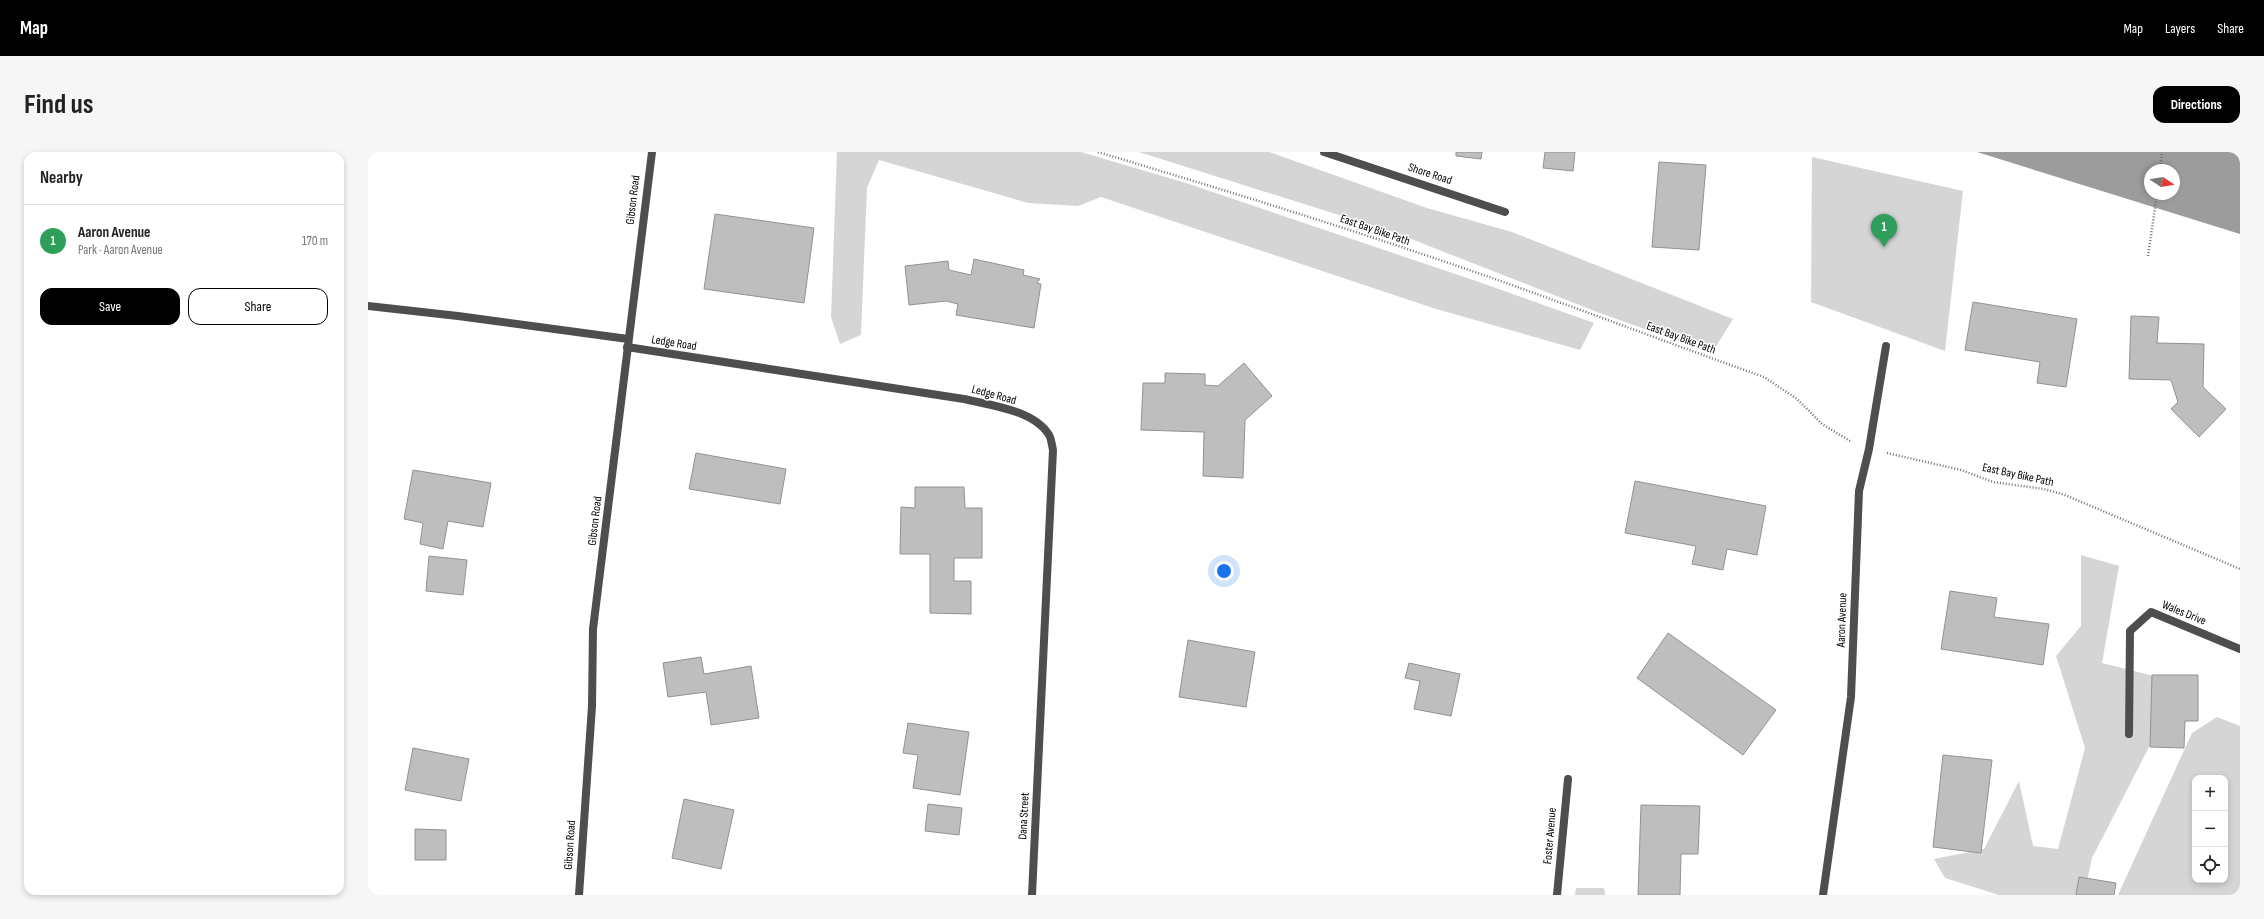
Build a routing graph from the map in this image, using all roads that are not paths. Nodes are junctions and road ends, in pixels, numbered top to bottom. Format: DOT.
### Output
graph roads {
  1 [pos="652,152"];
  2 [pos="1324,152"];
  3 [pos="1506,212"];
  4 [pos="368,306"];
  5 [pos="628,343"];
  6 [pos="1886,346"];
  7 [pos="2240,649"];
  8 [pos="2129,734"];
  9 [pos="1040,738"];
  10 [pos="1568,779"];
  11 [pos="579,895"];
  12 [pos="1032,895"];
  13 [pos="1557,895"];
  14 [pos="1823,895"];
  1 -- 5 [label="street, Gibson Road"];
  2 -- 3 [label="street, Shore Road"];
  4 -- 5 [label="street, Ledge Road"];
  5 -- 9 [label="street, Ledge Road"];
  5 -- 11 [label="street, Gibson Road"];
  6 -- 14 [label="street, Aaron Avenue"];
  7 -- 8 [label="street, Wales Drive"];
  9 -- 12 [label="street, Dana Street"];
  10 -- 13 [label="street, Foster Avenue"];
}
